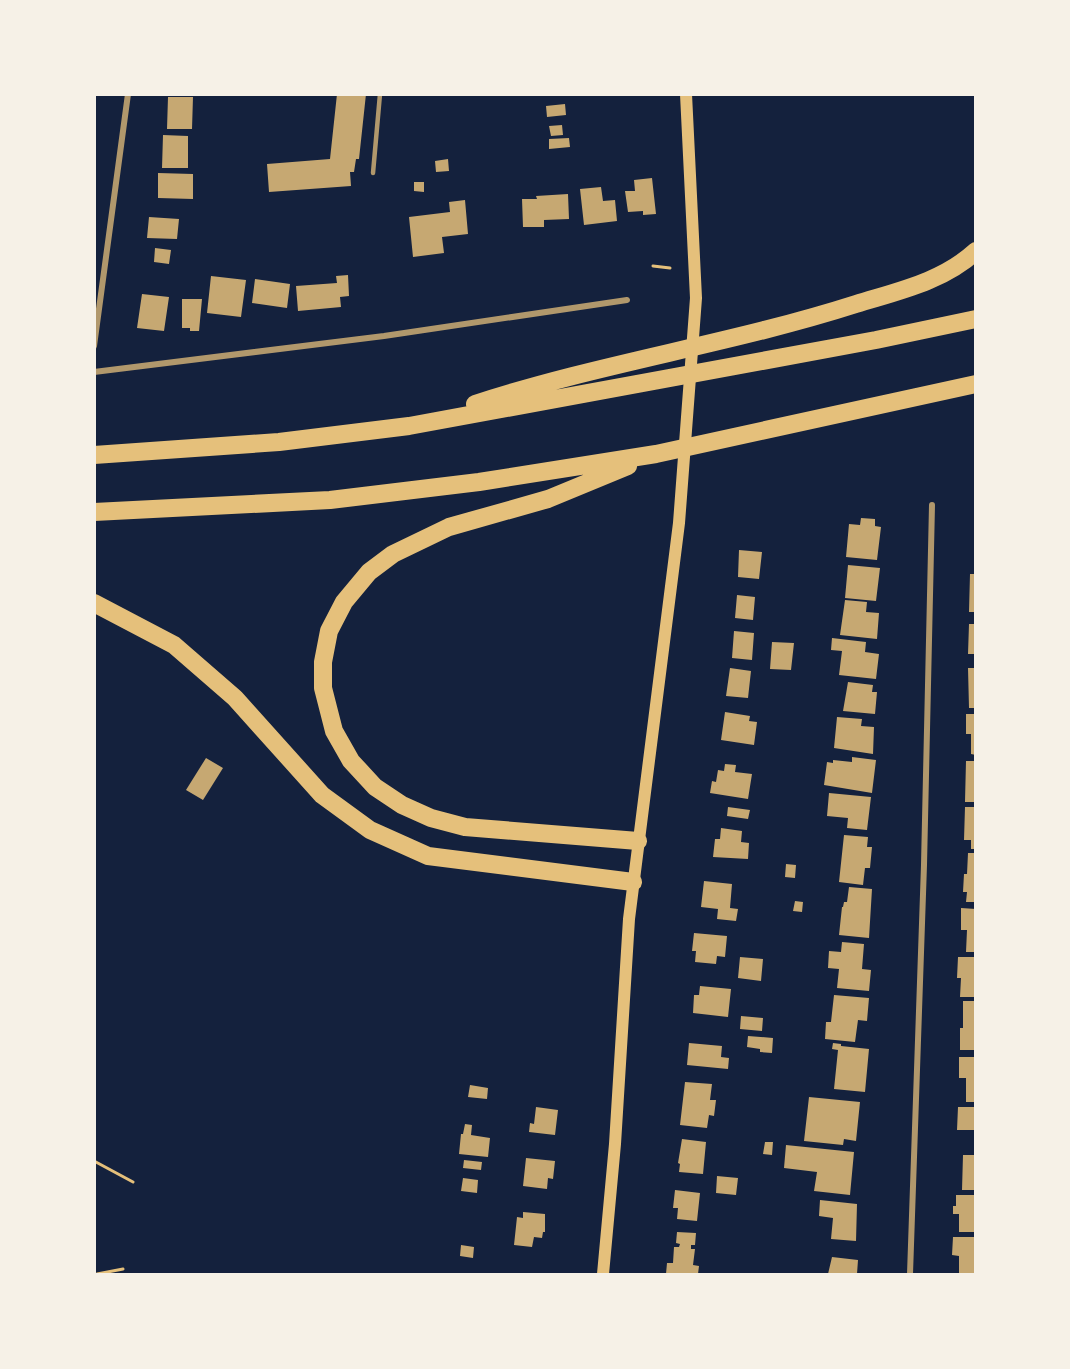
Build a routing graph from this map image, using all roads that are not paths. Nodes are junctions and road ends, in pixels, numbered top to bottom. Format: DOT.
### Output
graph roads {
  1 [pos="128,94"];
  2 [pos="380,94"];
  3 [pos="686,94"];
  4 [pos="373,173"];
  5 [pos="975,251"];
  6 [pos="627,300"];
  7 [pos="975,319"];
  8 [pos="94,346"];
  9 [pos="94,372"];
  10 [pos="975,384"];
  11 [pos="409,426"];
  12 [pos="656,454"];
  13 [pos="94,455"];
  14 [pos="932,505"];
  15 [pos="94,512"];
  16 [pos="94,603"];
  17 [pos="638,842"];
  18 [pos="633,882"];
  19 [pos="603,1275"];
  20 [pos="910,1275"];
  1 -- 8 [label="street"];
  2 -- 4 [label="lane"];
  3 -- 17 [label="main road"];
  5 -- 11 [label="highway"];
  6 -- 9 [label="street"];
  7 -- 11 [label="highway"];
  10 -- 12 [label="highway"];
  11 -- 13 [label="highway"];
  12 -- 15 [label="highway"];
  12 -- 17 [label="highway"];
  14 -- 20 [label="street"];
  16 -- 18 [label="highway"];
  17 -- 18 [label="main road"];
  18 -- 19 [label="main road"];
}
